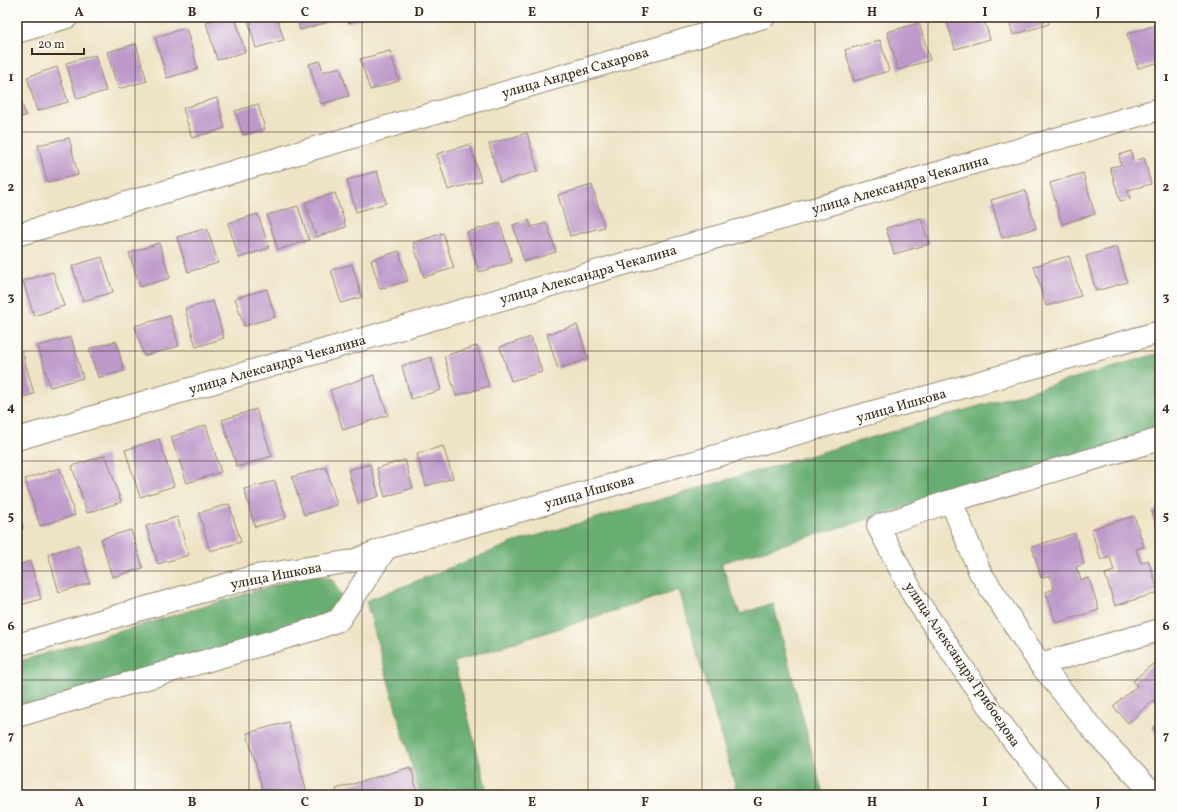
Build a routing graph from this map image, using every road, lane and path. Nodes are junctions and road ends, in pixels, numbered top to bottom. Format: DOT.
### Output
graph roads {
  1 [pos="67,17"];
  2 [pos="764,17"];
  3 [pos="17,32"];
  4 [pos="1160,109"];
  5 [pos="17,235"];
  6 [pos="1160,332"];
  7 [pos="17,439"];
  8 [pos="1160,439"];
  9 [pos="951,501"];
  10 [pos="386,548"];
  11 [pos="1160,630"];
  12 [pos="17,645"];
  13 [pos="1040,664"];
  14 [pos="17,716"];
  15 [pos="1059,795"];
  16 [pos="1156,795"];
  1 -- 3 [label="street"];
  2 -- 5 [label="street, улица Андрея Сахарова"];
  4 -- 7 [label="street, улица Александра Чекалина"];
  6 -- 10 [label="street, улица Ишкова"];
  8 -- 9 [label="street"];
  9 -- 13 [label="street"];
  9 -- 15 [label="street, улица Александра Грибоедова"];
  10 -- 12 [label="street, улица Ишкова"];
  10 -- 14 [label="street"];
  11 -- 13 [label="street"];
  13 -- 16 [label="street"];
}
